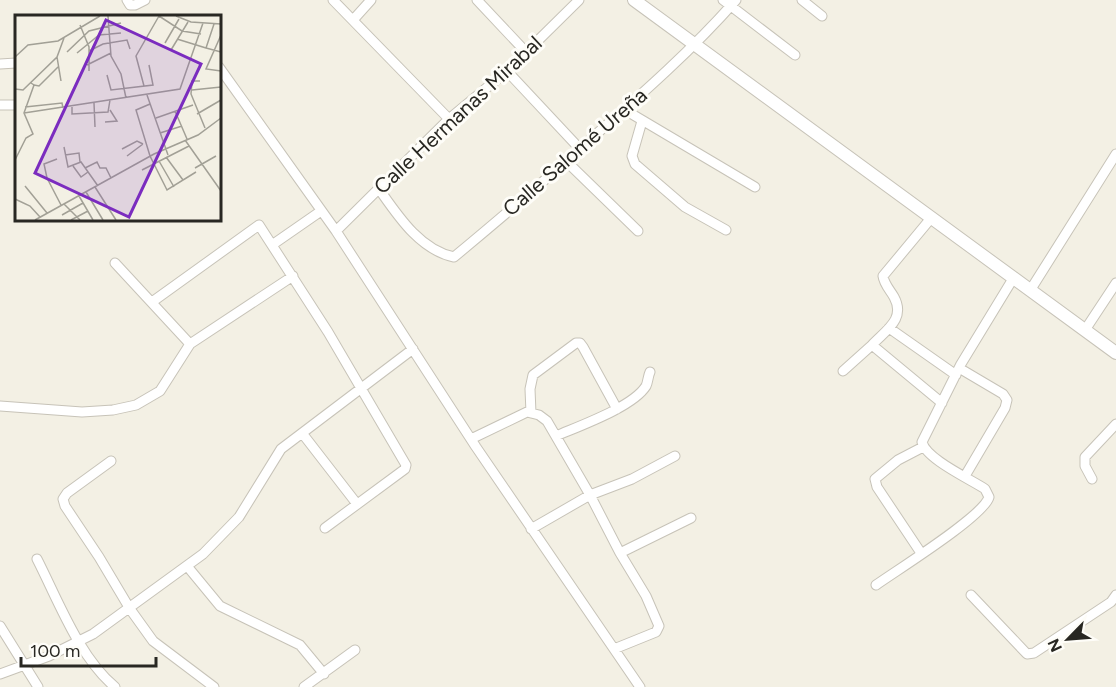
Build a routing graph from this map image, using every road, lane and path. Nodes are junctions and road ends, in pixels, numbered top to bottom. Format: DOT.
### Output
graph roads {
  1 [pos="128,0"];
  2 [pos="145,0"];
  3 [pos="333,0"];
  4 [pos="371,0"];
  5 [pos="477,0"];
  6 [pos="579,0"];
  7 [pos="634,0"];
  8 [pos="802,0"];
  9 [pos="730,2"];
  10 [pos="822,16"];
  11 [pos="353,20"];
  12 [pos="694,45"];
  13 [pos="525,51"];
  14 [pos="795,55"];
  15 [pos="15,63"];
  16 [pos="0,64"];
  17 [pos="220,68"];
  18 [pos="507,71"];
  19 [pos="0,105"];
  20 [pos="15,105"];
  21 [pos="625,110"];
  22 [pos="449,119"];
  23 [pos="642,122"];
  24 [pos="580,149"];
  25 [pos="1116,154"];
  26 [pos="567,162"];
  27 [pos="755,187"];
  28 [pos="379,189"];
  29 [pos="321,210"];
  30 [pos="932,217"];
  31 [pos="726,230"];
  32 [pos="336,231"];
  33 [pos="638,231"];
  34 [pos="272,245"];
  35 [pos="115,262"];
  36 [pos="293,276"];
  37 [pos="1014,277"];
  38 [pos="1116,283"];
  39 [pos="1031,289"];
  40 [pos="152,302"];
  41 [pos="889,328"];
  42 [pos="1085,330"];
  43 [pos="190,344"];
  44 [pos="872,345"];
  45 [pos="412,349"];
  46 [pos="1116,353"];
  47 [pos="843,371"];
  48 [pos="650,372"];
  49 [pos="958,372"];
  50 [pos="362,388"];
  51 [pos="942,403"];
  52 [pos="0,406"];
  53 [pos="617,409"];
  54 [pos="531,413"];
  55 [pos="1116,424"];
  56 [pos="302,433"];
  57 [pos="556,436"];
  58 [pos="471,439"];
  59 [pos="923,447"];
  60 [pos="675,456"];
  61 [pos="111,461"];
  62 [pos="965,476"];
  63 [pos="1092,479"];
  64 [pos="590,495"];
  65 [pos="357,504"];
  66 [pos="691,518"];
  67 [pos="325,528"];
  68 [pos="531,529"];
  69 [pos="620,553"];
  70 [pos="921,553"];
  71 [pos="37,559"];
  72 [pos="187,566"];
  73 [pos="876,585"];
  74 [pos="971,595"];
  75 [pos="1116,595"];
  76 [pos="130,609"];
  77 [pos="0,626"];
  78 [pos="79,641"];
  79 [pos="355,650"];
  80 [pos="614,650"];
  81 [pos="23,664"];
  82 [pos="0,674"];
  83 [pos="324,674"];
  84 [pos="38,687"];
  85 [pos="115,687"];
  86 [pos="214,687"];
  87 [pos="304,687"];
  88 [pos="639,687"];
  1 -- 2 [label="street"];
  3 -- 11 [label="street"];
  4 -- 11 [label="street"];
  5 -- 13 [label="street"];
  6 -- 13 [label="street, Calle Hermanas Mirabal"];
  7 -- 12 [label="street"];
  8 -- 10 [label="street"];
  9 -- 12 [label="street, Calle Salomé Ureña"];
  9 -- 14 [label="street"];
  11 -- 22 [label="street"];
  12 -- 21 [label="street, Calle Salomé Ureña"];
  12 -- 30 [label="street"];
  13 -- 18 [label="street, Calle Hermanas Mirabal"];
  15 -- 16 [label="street"];
  17 -- 29 [label="street"];
  18 -- 22 [label="street, Calle Hermanas Mirabal"];
  18 -- 24 [label="street"];
  19 -- 20 [label="street"];
  21 -- 23 [label="street"];
  21 -- 24 [label="street, Calle Salomé Ureña"];
  22 -- 28 [label="street, Calle Hermanas Mirabal"];
  23 -- 27 [label="street"];
  23 -- 31 [label="street"];
  24 -- 26 [label="street, Calle Salomé Ureña"];
  25 -- 39 [label="street"];
  26 -- 28 [label="street, Calle Salomé Ureña"];
  26 -- 33 [label="street"];
  28 -- 32 [label="street, Calle Hermanas Mirabal"];
  29 -- 32 [label="street"];
  29 -- 34 [label="street"];
  30 -- 37 [label="street"];
  30 -- 41 [label="street"];
  32 -- 45 [label="street"];
  34 -- 36 [label="street"];
  34 -- 40 [label="street"];
  35 -- 40 [label="street"];
  36 -- 43 [label="street"];
  36 -- 50 [label="street"];
  37 -- 39 [label="street"];
  37 -- 49 [label="street"];
  38 -- 42 [label="street"];
  39 -- 42 [label="street"];
  40 -- 43 [label="street"];
  41 -- 44 [label="street"];
  41 -- 49 [label="street"];
  42 -- 46 [label="street"];
  43 -- 52 [label="street"];
  44 -- 47 [label="street"];
  44 -- 51 [label="street"];
  45 -- 50 [label="street"];
  45 -- 58 [label="street"];
  48 -- 53 [label="street"];
  49 -- 51 [label="street"];
  49 -- 62 [label="street"];
  50 -- 56 [label="street"];
  50 -- 65 [label="street"];
  51 -- 59 [label="street"];
  53 -- 54 [label="street"];
  53 -- 57 [label="street"];
  54 -- 57 [label="street"];
  54 -- 58 [label="street"];
  55 -- 63 [label="street"];
  56 -- 65 [label="street"];
  56 -- 72 [label="street"];
  57 -- 64 [label="street"];
  58 -- 68 [label="street"];
  59 -- 62 [label="street"];
  59 -- 70 [label="street"];
  60 -- 64 [label="street"];
  61 -- 76 [label="street"];
  62 -- 70 [label="street"];
  64 -- 68 [label="street"];
  64 -- 69 [label="street"];
  65 -- 67 [label="street"];
  66 -- 69 [label="street"];
  68 -- 80 [label="street"];
  69 -- 80 [label="street"];
  70 -- 73 [label="street"];
  71 -- 78 [label="street"];
  72 -- 76 [label="street"];
  72 -- 83 [label="street"];
  74 -- 75 [label="street"];
  76 -- 78 [label="street"];
  76 -- 86 [label="street"];
  77 -- 81 [label="street"];
  78 -- 81 [label="street"];
  78 -- 85 [label="street"];
  79 -- 83 [label="street"];
  80 -- 88 [label="street"];
  81 -- 82 [label="street"];
  81 -- 84 [label="street"];
  83 -- 87 [label="street"];
}
